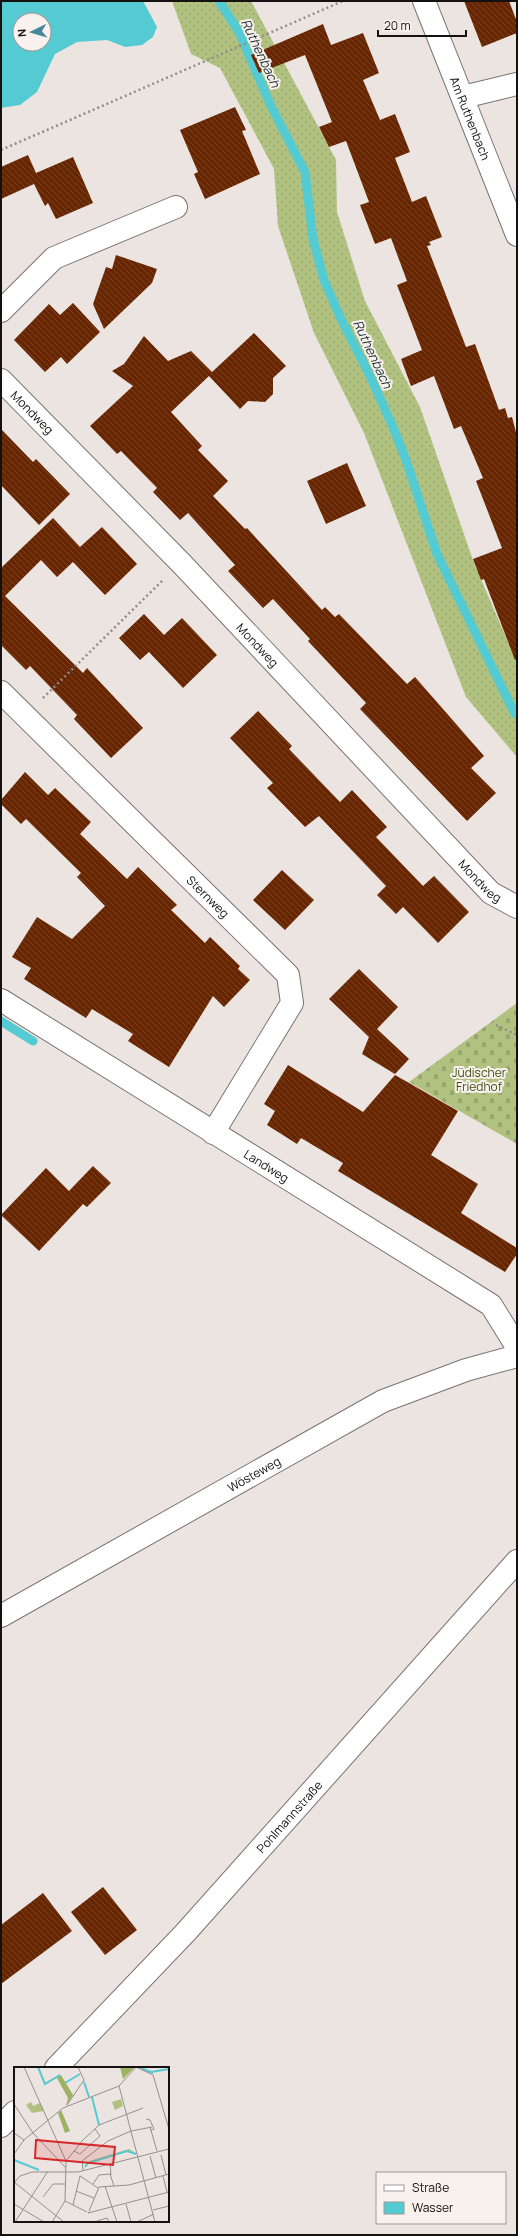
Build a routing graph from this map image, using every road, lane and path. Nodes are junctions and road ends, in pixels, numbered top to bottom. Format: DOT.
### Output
graph roads {
  1 [pos="343,1"];
  2 [pos="424,1"];
  3 [pos="517,84"];
  4 [pos="463,97"];
  5 [pos="1,150"];
  6 [pos="176,207"];
  7 [pos="517,235"];
  8 [pos="1,311"];
  9 [pos="1,380"];
  10 [pos="180,562"];
  11 [pos="1,692"];
  12 [pos="24,714"];
  13 [pos="517,907"];
  14 [pos="1,1000"];
  15 [pos="496,1025"];
  16 [pos="517,1035"];
  17 [pos="213,1133"];
  18 [pos="517,1347"];
  19 [pos="517,1356"];
  20 [pos="517,1561"];
  21 [pos="1,1616"];
  22 [pos="57,2067"];
  23 [pos="14,2113"];
  24 [pos="1,2126"];
  1 -- 5 [label="path"];
  2 -- 4 [label="street, Am Ruthenbach"];
  3 -- 4 [label="street"];
  4 -- 7 [label="street, Am Ruthenbach"];
  6 -- 8 [label="street"];
  9 -- 10 [label="street, Mondweg"];
  10 -- 12 [label="path"];
  10 -- 13 [label="street, Mondweg"];
  11 -- 12 [label="street, Sternweg"];
  12 -- 17 [label="street, Sternweg"];
  14 -- 17 [label="street, Landweg"];
  15 -- 16 [label="path"];
  17 -- 18 [label="street, Landweg"];
  19 -- 21 [label="street, Wösteweg"];
  20 -- 22 [label="street, Pohlmannstraße"];
  23 -- 24 [label="street"];
}
